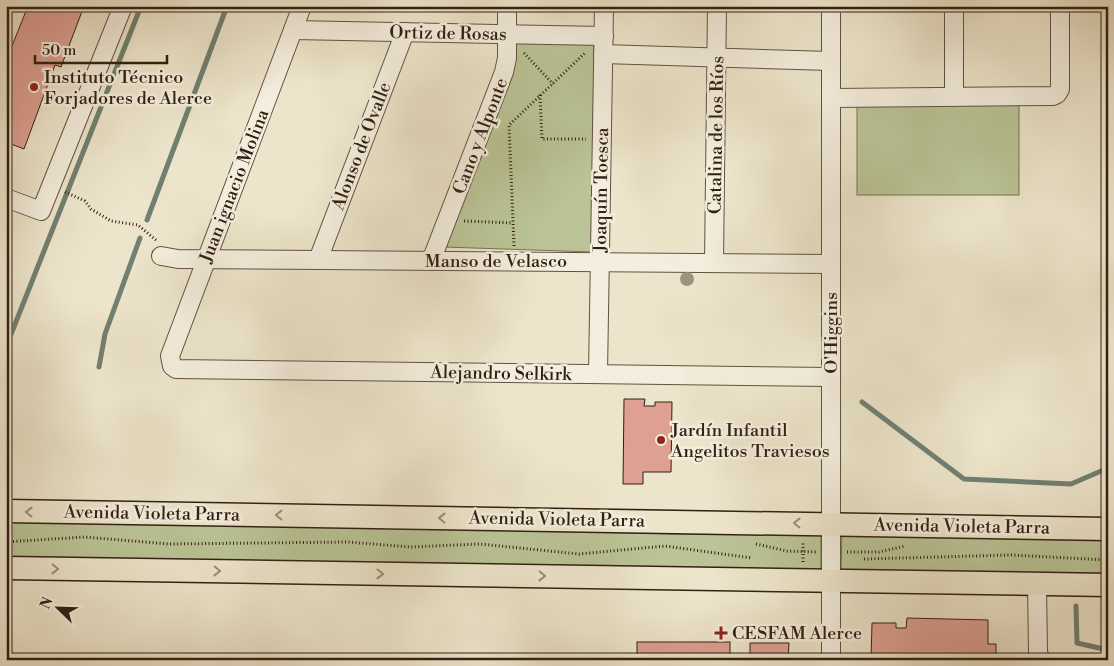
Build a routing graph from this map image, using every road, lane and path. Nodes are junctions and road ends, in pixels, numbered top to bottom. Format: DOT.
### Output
graph roads {
  1 [pos="123,6"];
  2 [pos="302,6"];
  3 [pos="507,6"];
  4 [pos="604,6"];
  5 [pos="717,6"];
  6 [pos="832,6"];
  7 [pos="954,6"];
  8 [pos="1060,6"];
  9 [pos="293,30"];
  10 [pos="405,32"];
  11 [pos="507,34"];
  12 [pos="604,36"];
  13 [pos="603,54"];
  14 [pos="717,58"];
  15 [pos="831,61"];
  16 [pos="553,84"];
  17 [pos="540,95"];
  18 [pos="954,97"];
  19 [pos="831,98"];
  20 [pos="602,140"];
  21 [pos="71,194"];
  22 [pos="6,198"];
  23 [pos="447,221"];
  24 [pos="513,222"];
  25 [pos="161,256"];
  26 [pos="206,259"];
  27 [pos="318,260"];
  28 [pos="431,261"];
  29 [pos="515,262"];
  30 [pos="600,262"];
  31 [pos="714,263"];
  32 [pos="830,264"];
  33 [pos="172,366"];
  34 [pos="598,374"];
  35 [pos="831,377"];
  36 [pos="6,511"];
  37 [pos="803,523"];
  38 [pos="831,523"];
  39 [pos="1108,529"];
  40 [pos="6,542"];
  41 [pos="757,559"];
  42 [pos="864,559"];
  43 [pos="1108,560"];
  44 [pos="801,567"];
  45 [pos="6,568"];
  46 [pos="831,580"];
  47 [pos="1038,583"];
  48 [pos="1108,585"];
  49 [pos="832,660"];
  50 [pos="1041,660"];
  1 -- 22 [label="street"];
  2 -- 9 [label="street, Juan ignacio Molina"];
  3 -- 11 [label="street, Cano y Alponte"];
  4 -- 12 [label="street, Joaquín Toesca"];
  5 -- 14 [label="street, Catalina de los Ríos"];
  6 -- 15 [label="street, O'Higgins"];
  7 -- 18 [label="street"];
  8 -- 18 [label="street"];
  9 -- 10 [label="street, Ortiz de Rosas"];
  9 -- 26 [label="street, Juan ignacio Molina"];
  10 -- 11 [label="street, Ortiz de Rosas"];
  10 -- 27 [label="street, Alonso de Ovalle"];
  11 -- 12 [label="street, Ortiz de Rosas"];
  11 -- 16 [label="path"];
  11 -- 23 [label="street, Cano y Alponte"];
  12 -- 13 [label="street, Joaquín Toesca"];
  12 -- 16 [label="path"];
  13 -- 14 [label="street"];
  13 -- 20 [label="street, Joaquín Toesca"];
  14 -- 15 [label="street"];
  14 -- 31 [label="street, Catalina de los Ríos"];
  15 -- 19 [label="street, O'Higgins"];
  16 -- 17 [label="path"];
  17 -- 20 [label="path"];
  17 -- 24 [label="path"];
  18 -- 19 [label="street"];
  19 -- 32 [label="street, O'Higgins"];
  20 -- 30 [label="street, Joaquín Toesca"];
  21 -- 25 [label="path"];
  23 -- 24 [label="path"];
  23 -- 28 [label="street, Cano y Alponte"];
  24 -- 29 [label="path"];
  25 -- 26 [label="street, Manso de Velasco"];
  26 -- 27 [label="street, Manso de Velasco"];
  26 -- 33 [label="street, Juan ignacio Molina"];
  27 -- 28 [label="street, Manso de Velasco"];
  28 -- 29 [label="street, Manso de Velasco"];
  29 -- 30 [label="street, Manso de Velasco"];
  30 -- 31 [label="street, Manso de Velasco"];
  30 -- 34 [label="street, Joaquín Toesca"];
  31 -- 32 [label="street, Manso de Velasco"];
  32 -- 35 [label="street, O'Higgins"];
  33 -- 34 [label="street, Alejandro Selkirk"];
  34 -- 35 [label="street, Alejandro Selkirk"];
  35 -- 38 [label="street, O'Higgins"];
  37 -- 36 [label="main road, Avenida Violeta Parra, one-way"];
  37 -- 38 [label="main road, Avenida Violeta Parra"];
  37 -- 44 [label="path"];
  38 -- 39 [label="main road, Avenida Violeta Parra"];
  38 -- 46 [label="street, O'Higgins"];
  40 -- 41 [label="path"];
  42 -- 43 [label="path"];
  45 -- 44 [label="main road, one-way"];
  44 -- 46 [label="main road"];
  46 -- 47 [label="main road"];
  46 -- 49 [label="street, O'Higgins"];
  47 -- 48 [label="main road"];
  47 -- 50 [label="street"];
}
